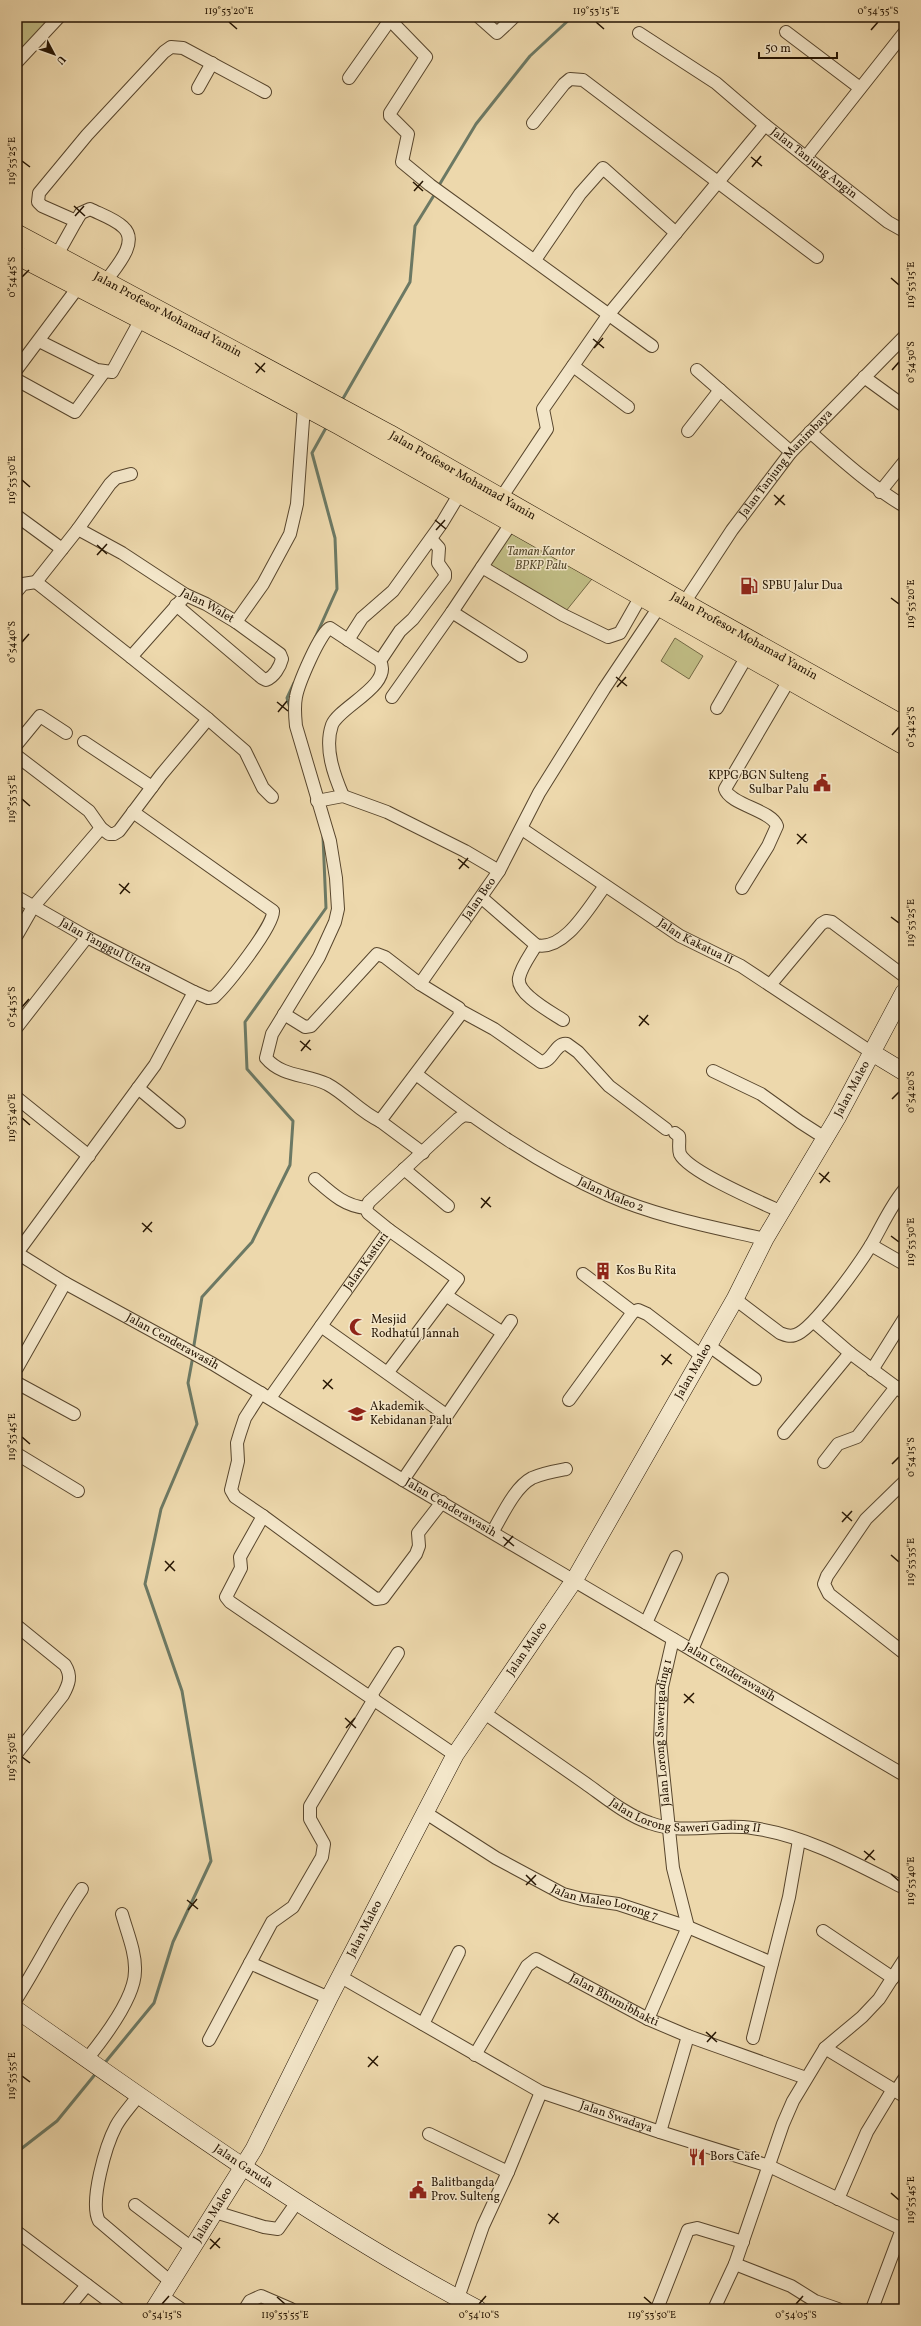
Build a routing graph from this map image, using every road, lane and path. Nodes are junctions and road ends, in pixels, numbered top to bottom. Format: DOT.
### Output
graph roads {
  1 [pos="60,17"];
  2 [pos="479,17"];
  3 [pos="514,17"];
  4 [pos="391,18"];
  5 [pos="786,32"];
  6 [pos="639,33"];
  7 [pos="904,33"];
  8 [pos="17,62"];
  9 [pos="212,63"];
  10 [pos="349,78"];
  11 [pos="198,88"];
  12 [pos="860,88"];
  13 [pos="266,92"];
  14 [pos="533,123"];
  15 [pos="765,125"];
  16 [pos="806,157"];
  17 [pos="718,183"];
  18 [pos="76,221"];
  19 [pos="904,231"];
  20 [pos="676,233"];
  21 [pos="17,234"];
  22 [pos="17,255"];
  23 [pos="57,255"];
  24 [pos="817,257"];
  25 [pos="535,260"];
  26 [pos="106,281"];
  27 [pos="79,286"];
  28 [pos="609,314"];
  29 [pos="141,319"];
  30 [pos="904,337"];
  31 [pos="39,341"];
  32 [pos="652,346"];
  33 [pos="573,366"];
  34 [pos="17,369"];
  35 [pos="697,370"];
  36 [pos="104,372"];
  37 [pos="864,377"];
  38 [pos="17,380"];
  39 [pos="720,390"];
  40 [pos="312,405"];
  41 [pos="904,406"];
  42 [pos="628,407"];
  43 [pos="688,431"];
  44 [pos="810,432"];
  45 [pos="791,452"];
  46 [pos="904,462"];
  47 [pos="131,474"];
  48 [pos="456,484"];
  49 [pos="880,492"];
  50 [pos="501,498"];
  51 [pos="904,506"];
  52 [pos="17,516"];
  53 [pos="512,522"];
  54 [pos="78,529"];
  55 [pos="431,539"];
  56 [pos="62,549"];
  57 [pos="482,567"];
  58 [pos="36,582"];
  59 [pos="17,591"];
  60 [pos="186,595"];
  61 [pos="641,596"];
  62 [pos="684,602"];
  63 [pos="176,605"];
  64 [pos="659,607"];
  65 [pos="452,612"];
  66 [pos="236,622"];
  67 [pos="348,640"];
  68 [pos="522,656"];
  69 [pos="747,656"];
  70 [pos="131,657"];
  71 [pos="380,661"];
  72 [pos="789,680"];
  73 [pos="392,697"];
  74 [pos="717,708"];
  75 [pos="208,719"];
  76 [pos="904,726"];
  77 [pos="66,733"];
  78 [pos="84,742"];
  79 [pos="17,744"];
  80 [pos="904,745"];
  81 [pos="17,756"];
  82 [pos="152,787"];
  83 [pos="343,796"];
  84 [pos="272,797"];
  85 [pos="317,801"];
  86 [pos="132,812"];
  87 [pos="101,828"];
  88 [pos="522,829"];
  89 [pos="499,871"];
  90 [pos="605,886"];
  91 [pos="742,888"];
  92 [pos="17,897"];
  93 [pos="482,898"];
  94 [pos="33,907"];
  95 [pos="17,935"];
  96 [pos="84,941"];
  97 [pos="536,944"];
  98 [pos="904,976"];
  99 [pos="420,984"];
  100 [pos="770,985"];
  101 [pos="904,992"];
  102 [pos="191,997"];
  103 [pos="461,1012"];
  104 [pos="284,1014"];
  105 [pos="563,1020"];
  106 [pos="17,1027"];
  107 [pos="871,1052"];
  108 [pos="712,1071"];
  109 [pos="904,1072"];
  110 [pos="416,1074"];
  111 [pos="138,1088"];
  112 [pos="17,1098"];
  113 [pos="471,1116"];
  114 [pos="380,1121"];
  115 [pos="179,1122"];
  116 [pos="825,1138"];
  117 [pos="423,1153"];
  118 [pos="89,1156"];
  119 [pos="404,1169"];
  120 [pos="316,1179"];
  121 [pos="904,1190"];
  122 [pos="448,1206"];
  123 [pos="366,1208"];
  124 [pos="782,1212"];
  125 [pos="389,1230"];
  126 [pos="765,1239"];
  127 [pos="871,1245"];
  128 [pos="17,1253"];
  129 [pos="904,1264"];
  130 [pos="583,1274"];
  131 [pos="65,1283"];
  132 [pos="447,1296"];
  133 [pos="735,1300"];
  134 [pos="634,1312"];
  135 [pos="904,1319"];
  136 [pos="511,1321"];
  137 [pos="814,1322"];
  138 [pos="321,1326"];
  139 [pos="503,1333"];
  140 [pos="705,1350"];
  141 [pos="850,1353"];
  142 [pos="17,1368"];
  143 [pos="872,1370"];
  144 [pos="388,1372"];
  145 [pos="755,1379"];
  146 [pos="17,1383"];
  147 [pos="900,1390"];
  148 [pos="265,1395"];
  149 [pos="569,1400"];
  150 [pos="74,1414"];
  151 [pos="446,1415"];
  152 [pos="784,1433"];
  153 [pos="17,1454"];
  154 [pos="824,1462"];
  155 [pos="566,1469"];
  156 [pos="403,1480"];
  157 [pos="904,1482"];
  158 [pos="78,1491"];
  159 [pos="442,1502"];
  160 [pos="263,1516"];
  161 [pos="492,1531"];
  162 [pos="676,1557"];
  163 [pos="575,1579"];
  164 [pos="722,1579"];
  165 [pos="646,1623"];
  166 [pos="17,1626"];
  167 [pos="673,1639"];
  168 [pos="692,1650"];
  169 [pos="398,1653"];
  170 [pos="904,1653"];
  171 [pos="372,1698"];
  172 [pos="483,1712"];
  173 [pos="17,1753"];
  174 [pos="455,1755"];
  175 [pos="904,1775"];
  176 [pos="426,1812"];
  177 [pos="667,1827"];
  178 [pos="799,1840"];
  179 [pos="904,1888"];
  180 [pos="82,1889"];
  181 [pos="122,1914"];
  182 [pos="688,1927"];
  183 [pos="823,1931"];
  184 [pos="459,1952"];
  185 [pos="904,1960"];
  186 [pos="250,1963"];
  187 [pos="772,1963"];
  188 [pos="341,1978"];
  189 [pos="893,1978"];
  190 [pos="17,1998"];
  191 [pos="328,1998"];
  192 [pos="17,2010"];
  193 [pos="648,2019"];
  194 [pos="423,2024"];
  195 [pos="688,2036"];
  196 [pos="753,2038"];
  197 [pos="209,2040"];
  198 [pos="824,2048"];
  199 [pos="475,2055"];
  200 [pos="91,2061"];
  201 [pos="806,2078"];
  202 [pos="904,2079"];
  203 [pos="541,2092"];
  204 [pos="898,2092"];
  205 [pos="138,2096"];
  206 [pos="660,2132"];
  207 [pos="429,2134"];
  208 [pos="768,2166"];
  209 [pos="244,2167"];
  210 [pos="508,2172"];
  211 [pos="838,2198"];
  212 [pos="297,2202"];
  213 [pos="135,2205"];
  214 [pos="215,2212"];
  215 [pos="903,2230"];
  216 [pos="17,2232"];
  217 [pos="743,2242"];
  218 [pos="192,2248"];
  219 [pos="735,2264"];
  220 [pos="87,2285"];
  221 [pos="162,2296"];
  222 [pos="458,2298"];
  223 [pos="67,2309"];
  224 [pos="119,2309"];
  225 [pos="181,2309"];
  226 [pos="245,2309"];
  227 [pos="291,2309"];
  228 [pos="478,2309"];
  229 [pos="657,2309"];
  230 [pos="714,2309"];
  231 [pos="838,2309"];
  232 [pos="872,2309"];
  1 -- 8 [label="street"];
  2 -- 3 [label="street"];
  4 -- 10 [label="street"];
  4 -- 25 [label="street"];
  5 -- 12 [label="street"];
  6 -- 15 [label="street"];
  7 -- 12 [label="street"];
  9 -- 11 [label="street"];
  9 -- 13 [label="street"];
  9 -- 18 [label="street"];
  12 -- 16 [label="street"];
  14 -- 17 [label="street"];
  15 -- 16 [label="street, Jalan Tanjung Angin"];
  15 -- 17 [label="street, Jalan Tanjung Angin"];
  16 -- 19 [label="street, Jalan Tanjung Angin"];
  17 -- 20 [label="street, Jalan Tanjung Angin"];
  17 -- 24 [label="street"];
  18 -- 23 [label="street"];
  18 -- 26 [label="street"];
  20 -- 25 [label="street"];
  20 -- 28 [label="street, Jalan Tanjung Angin"];
  21 -- 23 [label="main road, Jalan Profesor Mohamad Yamin"];
  22 -- 27 [label="main road, Jalan Profesor Mohamad Yamin"];
  23 -- 26 [label="main road, Jalan Profesor Mohamad Yamin"];
  25 -- 28 [label="street"];
  26 -- 40 [label="main road, Jalan Profesor Mohamad Yamin"];
  27 -- 29 [label="main road, Jalan Profesor Mohamad Yamin"];
  27 -- 31 [label="street"];
  28 -- 32 [label="street"];
  28 -- 33 [label="street, Jalan Tanjung Angin"];
  29 -- 36 [label="street"];
  29 -- 40 [label="main road, Jalan Profesor Mohamad Yamin"];
  30 -- 37 [label="street, Jalan Tanjung Manimbaya"];
  31 -- 34 [label="street"];
  31 -- 36 [label="street"];
  33 -- 42 [label="street"];
  33 -- 50 [label="street, Jalan Tanjung Angin"];
  35 -- 39 [label="street"];
  36 -- 38 [label="street"];
  37 -- 41 [label="street"];
  37 -- 44 [label="street, Jalan Tanjung Manimbaya"];
  39 -- 43 [label="street"];
  39 -- 45 [label="street"];
  40 -- 48 [label="main road, Jalan Profesor Mohamad Yamin"];
  40 -- 66 [label="street, Jalan Walet"];
  44 -- 45 [label="street, Jalan Tanjung Manimbaya"];
  44 -- 49 [label="street"];
  45 -- 62 [label="street, Jalan Tanjung Manimbaya"];
  46 -- 49 [label="street"];
  47 -- 54 [label="street"];
  48 -- 50 [label="main road, Jalan Profesor Mohamad Yamin"];
  48 -- 53 [label="main road, Jalan Profesor Mohamad Yamin"];
  48 -- 55 [label="street"];
  49 -- 51 [label="street"];
  50 -- 62 [label="main road, Jalan Profesor Mohamad Yamin"];
  52 -- 56 [label="street"];
  53 -- 57 [label="street"];
  53 -- 61 [label="main road, Jalan Profesor Mohamad Yamin"];
  54 -- 56 [label="street"];
  54 -- 60 [label="street, Jalan Walet"];
  55 -- 67 [label="street"];
  55 -- 71 [label="street"];
  56 -- 58 [label="street"];
  57 -- 61 [label="street"];
  57 -- 65 [label="street"];
  58 -- 59 [label="street"];
  58 -- 70 [label="street"];
  60 -- 63 [label="street"];
  60 -- 66 [label="street, Jalan Walet"];
  61 -- 64 [label="main road, Jalan Profesor Mohamad Yamin"];
  62 -- 76 [label="main road, Jalan Profesor Mohamad Yamin"];
  63 -- 66 [label="street"];
  63 -- 70 [label="street"];
  64 -- 69 [label="main road, Jalan Profesor Mohamad Yamin"];
  64 -- 88 [label="street, Jalan Beo"];
  65 -- 68 [label="street"];
  65 -- 73 [label="street"];
  67 -- 71 [label="street"];
  67 -- 85 [label="street"];
  69 -- 72 [label="main road, Jalan Profesor Mohamad Yamin"];
  69 -- 74 [label="street"];
  70 -- 75 [label="street"];
  71 -- 83 [label="street"];
  72 -- 80 [label="main road, Jalan Profesor Mohamad Yamin"];
  72 -- 91 [label="street"];
  75 -- 82 [label="street"];
  75 -- 84 [label="street"];
  77 -- 79 [label="street"];
  78 -- 82 [label="street"];
  81 -- 87 [label="street"];
  82 -- 86 [label="street"];
  83 -- 85 [label="street"];
  83 -- 89 [label="street"];
  85 -- 104 [label="street"];
  86 -- 87 [label="street"];
  86 -- 102 [label="street, Jalan Tanggul Utara"];
  87 -- 94 [label="street"];
  88 -- 89 [label="street, Jalan Beo"];
  88 -- 90 [label="street, Jalan Kakatua II"];
  89 -- 93 [label="street, Jalan Beo"];
  90 -- 97 [label="street"];
  90 -- 100 [label="street, Jalan Kakatua II"];
  92 -- 94 [label="street, Jalan Tanggul Utara"];
  93 -- 97 [label="street"];
  93 -- 99 [label="street, Jalan Beo"];
  94 -- 95 [label="street"];
  94 -- 96 [label="street, Jalan Tanggul Utara"];
  96 -- 102 [label="street, Jalan Tanggul Utara"];
  96 -- 106 [label="street"];
  97 -- 105 [label="street"];
  98 -- 100 [label="street"];
  99 -- 103 [label="street"];
  99 -- 104 [label="street"];
  100 -- 107 [label="street, Jalan Kakatua II"];
  101 -- 107 [label="street, Jalan Maleo"];
  102 -- 111 [label="street"];
  103 -- 110 [label="street"];
  103 -- 124 [label="street"];
  104 -- 114 [label="street"];
  107 -- 109 [label="street"];
  107 -- 116 [label="street, Jalan Maleo"];
  108 -- 116 [label="street"];
  110 -- 113 [label="street, Jalan Maleo 2"];
  110 -- 114 [label="street"];
  111 -- 115 [label="street"];
  111 -- 118 [label="street"];
  112 -- 118 [label="street"];
  113 -- 117 [label="street"];
  113 -- 126 [label="street, Jalan Maleo 2"];
  114 -- 117 [label="street"];
  116 -- 124 [label="street, Jalan Maleo"];
  117 -- 119 [label="street"];
  118 -- 128 [label="street"];
  119 -- 122 [label="street"];
  119 -- 123 [label="street"];
  120 -- 123 [label="street"];
  121 -- 127 [label="street"];
  123 -- 125 [label="street, Jalan Kasturi"];
  124 -- 126 [label="street, Jalan Maleo"];
  125 -- 132 [label="street"];
  125 -- 138 [label="street, Jalan Kasturi"];
  126 -- 133 [label="street, Jalan Maleo"];
  127 -- 129 [label="street"];
  127 -- 137 [label="street"];
  128 -- 131 [label="street, Jalan Cenderawasih"];
  130 -- 134 [label="street"];
  131 -- 142 [label="street"];
  131 -- 148 [label="street, Jalan Cenderawasih"];
  132 -- 139 [label="street"];
  132 -- 144 [label="street"];
  133 -- 137 [label="street"];
  133 -- 140 [label="street, Jalan Maleo"];
  134 -- 140 [label="street"];
  134 -- 149 [label="street"];
  135 -- 143 [label="street"];
  136 -- 139 [label="street"];
  137 -- 141 [label="street"];
  138 -- 144 [label="street"];
  138 -- 148 [label="street, Jalan Kasturi"];
  139 -- 151 [label="street"];
  140 -- 145 [label="street"];
  140 -- 163 [label="street, Jalan Maleo"];
  141 -- 143 [label="street"];
  141 -- 152 [label="street"];
  143 -- 147 [label="street"];
  144 -- 151 [label="street"];
  146 -- 150 [label="street"];
  147 -- 154 [label="street"];
  148 -- 156 [label="street, Jalan Cenderawasih"];
  148 -- 160 [label="street, Jalan Kasturi"];
  151 -- 156 [label="street"];
  153 -- 158 [label="street"];
  155 -- 161 [label="street"];
  156 -- 159 [label="street, Jalan Cenderawasih"];
  157 -- 170 [label="street"];
  159 -- 160 [label="street"];
  159 -- 161 [label="street, Jalan Cenderawasih"];
  160 -- 171 [label="street"];
  161 -- 163 [label="street, Jalan Cenderawasih"];
  162 -- 165 [label="street"];
  163 -- 165 [label="street, Jalan Cenderawasih"];
  163 -- 172 [label="street, Jalan Maleo"];
  164 -- 168 [label="street"];
  165 -- 167 [label="street, Jalan Cenderawasih"];
  166 -- 173 [label="street"];
  167 -- 168 [label="street, Jalan Cenderawasih"];
  167 -- 177 [label="street, Jalan Lorong Sawerigading 1"];
  168 -- 175 [label="street, Jalan Cenderawasih"];
  169 -- 171 [label="street"];
  171 -- 174 [label="street"];
  171 -- 186 [label="street"];
  172 -- 174 [label="street, Jalan Maleo"];
  172 -- 177 [label="street, Jalan Lorong Saweri Gading II"];
  174 -- 176 [label="street, Jalan Maleo"];
  176 -- 182 [label="street, Jalan Maleo Lorong 7"];
  176 -- 188 [label="street, Jalan Maleo"];
  177 -- 178 [label="street, Jalan Lorong Saweri Gading II"];
  177 -- 182 [label="street, Jalan Lorong Sawerigading 1"];
  178 -- 179 [label="street, Jalan Lorong Saweri Gading II"];
  178 -- 187 [label="street"];
  180 -- 190 [label="street"];
  181 -- 200 [label="street"];
  182 -- 187 [label="street, Jalan Maleo Lorong 7"];
  182 -- 193 [label="street"];
  183 -- 189 [label="street"];
  184 -- 194 [label="street"];
  185 -- 189 [label="street"];
  186 -- 191 [label="street"];
  186 -- 197 [label="street"];
  187 -- 196 [label="street"];
  188 -- 191 [label="street, Jalan Maleo"];
  188 -- 194 [label="street, Jalan Swadaya"];
  189 -- 198 [label="street"];
  191 -- 209 [label="street, Jalan Maleo"];
  192 -- 200 [label="street, Jalan Garuda"];
  193 -- 195 [label="street, Jalan Bhumibhakti"];
  193 -- 199 [label="street, Jalan Bhumibhakti"];
  194 -- 199 [label="street, Jalan Swadaya"];
  195 -- 201 [label="street, Jalan Bhumibhakti"];
  195 -- 206 [label="street"];
  198 -- 201 [label="street"];
  198 -- 204 [label="street"];
  199 -- 203 [label="street, Jalan Swadaya"];
  200 -- 205 [label="street, Jalan Garuda"];
  201 -- 208 [label="street"];
  202 -- 204 [label="street"];
  203 -- 206 [label="street, Jalan Swadaya"];
  203 -- 210 [label="street"];
  204 -- 211 [label="street"];
  205 -- 209 [label="street, Jalan Garuda"];
  205 -- 221 [label="street"];
  206 -- 208 [label="street, Jalan Swadaya"];
  207 -- 210 [label="street"];
  208 -- 211 [label="street, Jalan Swadaya"];
  208 -- 217 [label="street"];
  209 -- 212 [label="street, Jalan Garuda"];
  209 -- 214 [label="street, Jalan Maleo"];
  210 -- 222 [label="street"];
  211 -- 215 [label="street, Jalan Swadaya"];
  212 -- 214 [label="street"];
  212 -- 222 [label="street, Jalan Garuda"];
  213 -- 218 [label="street"];
  214 -- 218 [label="street, Jalan Maleo"];
  215 -- 232 [label="street"];
  216 -- 220 [label="street"];
  217 -- 219 [label="street"];
  217 -- 229 [label="street"];
  218 -- 221 [label="street, Jalan Maleo"];
  219 -- 230 [label="street"];
  219 -- 231 [label="street"];
  220 -- 223 [label="street"];
  220 -- 224 [label="street"];
  221 -- 225 [label="street"];
  222 -- 228 [label="street, Jalan Garuda"];
  226 -- 227 [label="street"];
}
